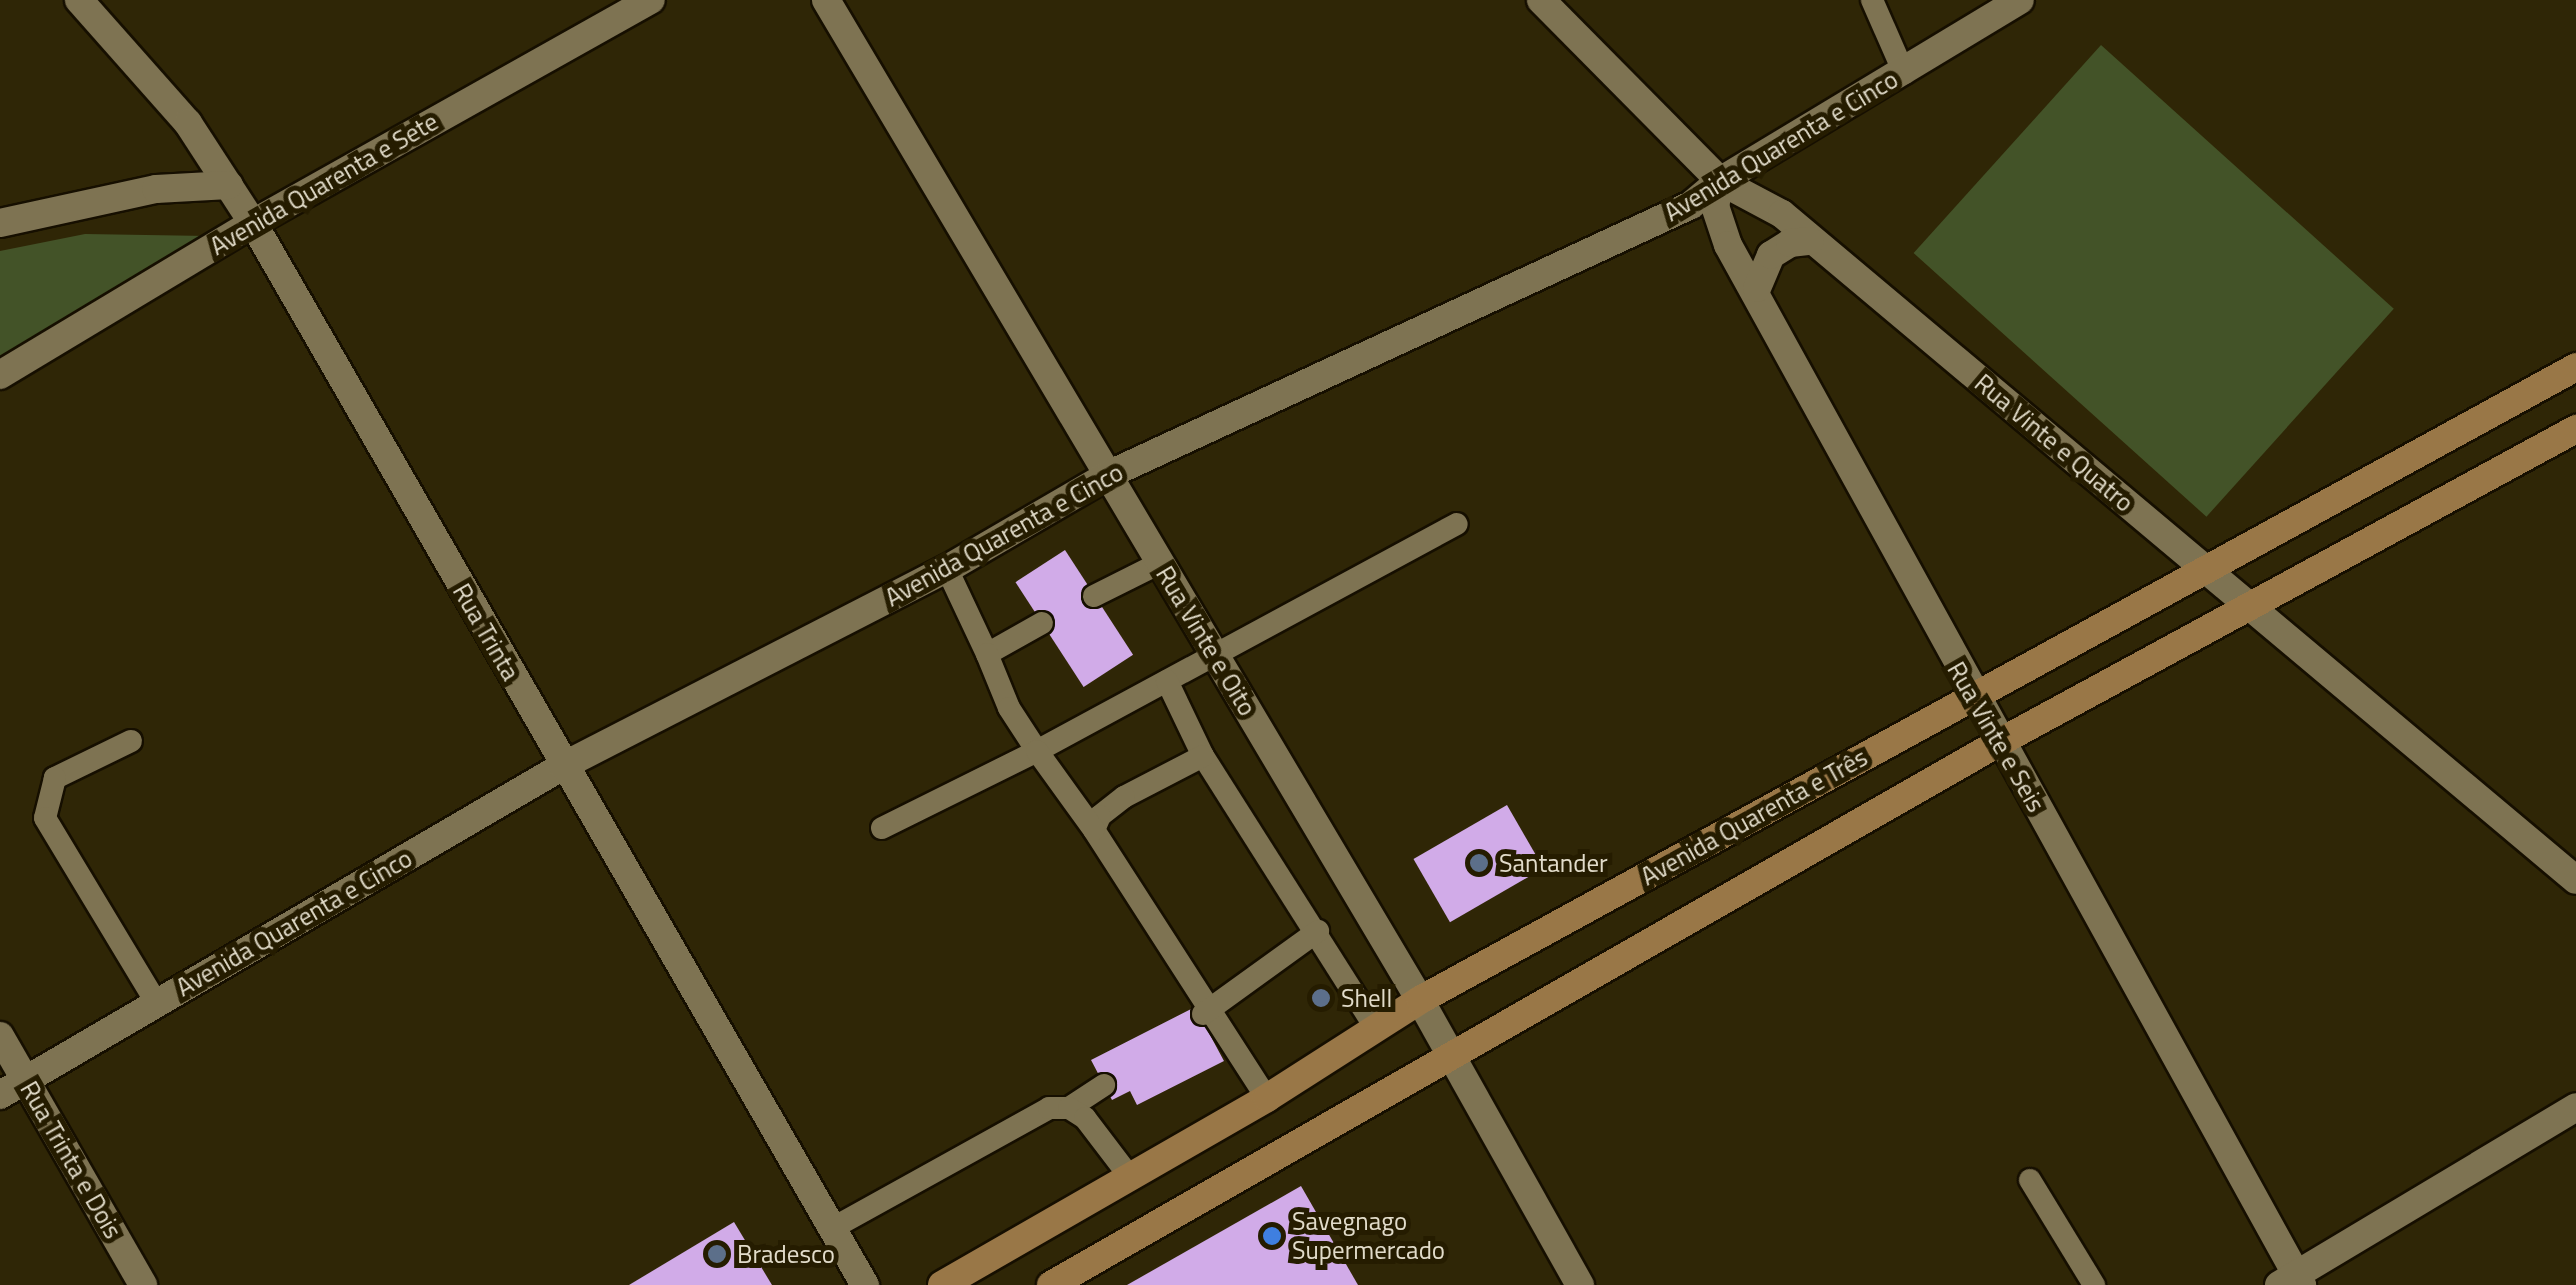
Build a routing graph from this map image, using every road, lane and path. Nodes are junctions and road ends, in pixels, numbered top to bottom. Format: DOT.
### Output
graph roads {
  1 [pos="79,0"];
  2 [pos="651,0"];
  3 [pos="826,0"];
  4 [pos="1541,0"];
  5 [pos="1872,0"];
  6 [pos="2020,0"];
  7 [pos="1904,73"];
  8 [pos="1720,181"];
  9 [pos="229,185"];
  10 [pos="0,223"];
  11 [pos="253,223"];
  12 [pos="1810,242"];
  13 [pos="1756,288"];
  14 [pos="2576,367"];
  15 [pos="0,375"];
  16 [pos="2576,429"];
  17 [pos="1110,474"];
  18 [pos="1456,524"];
  19 [pos="1160,564"];
  20 [pos="2205,568"];
  21 [pos="947,569"];
  22 [pos="1094,596"];
  23 [pos="2248,610"];
  24 [pos="1042,623"];
  25 [pos="1215,653"];
  26 [pos="987,654"];
  27 [pos="1167,682"];
  28 [pos="1972,698"];
  29 [pos="131,740"];
  30 [pos="2000,742"];
  31 [pos="1037,751"];
  32 [pos="1202,756"];
  33 [pos="563,766"];
  34 [pos="882,828"];
  35 [pos="1094,830"];
  36 [pos="2576,880"];
  37 [pos="1318,931"];
  38 [pos="1420,1000"];
  39 [pos="156,1004"];
  40 [pos="1206,1012"];
  41 [pos="1376,1029"];
  42 [pos="0,1036"];
  43 [pos="1450,1052"];
  44 [pos="26,1081"];
  45 [pos="1104,1086"];
  46 [pos="0,1095"];
  47 [pos="1267,1098"];
  48 [pos="2576,1107"];
  49 [pos="1070,1108"];
  50 [pos="1130,1177"];
  51 [pos="2030,1180"];
  52 [pos="830,1229"];
  53 [pos="2292,1282"];
  54 [pos="142,1285"];
  55 [pos="865,1285"];
  56 [pos="942,1285"];
  57 [pos="1051,1285"];
  58 [pos="1580,1285"];
  59 [pos="2094,1285"];
  1 -- 9 [label="street, Rua Trinta"];
  2 -- 11 [label="street, Avenida Quarenta e Sete"];
  3 -- 17 [label="street, Rua Vinte e Oito"];
  4 -- 8 [label="street, Rua Vinte e Quatro"];
  5 -- 7 [label="lane"];
  6 -- 7 [label="street, Avenida Quarenta e Cinco"];
  7 -- 8 [label="street, Avenida Quarenta e Cinco"];
  8 -- 12 [label="street, Rua Vinte e Quatro"];
  8 -- 13 [label="street, Rua Vinte e Seis"];
  8 -- 17 [label="street, Avenida Quarenta e Cinco"];
  9 -- 10 [label="street"];
  9 -- 11 [label="street, Rua Trinta"];
  11 -- 15 [label="street, Avenida Quarenta e Sete"];
  11 -- 33 [label="street, Rua Trinta"];
  12 -- 13 [label="street"];
  12 -- 20 [label="street, Rua Vinte e Quatro"];
  13 -- 28 [label="street, Rua Vinte e Seis"];
  14 -- 20 [label="main road, Avenida Quarenta e Três"];
  16 -- 23 [label="main road"];
  17 -- 19 [label="street, Rua Vinte e Oito"];
  17 -- 21 [label="street, Avenida Quarenta e Cinco"];
  18 -- 25 [label="lane"];
  19 -- 22 [label="lane"];
  19 -- 25 [label="street, Rua Vinte e Oito"];
  20 -- 23 [label="street, Rua Vinte e Quatro"];
  20 -- 28 [label="main road, Avenida Quarenta e Três"];
  21 -- 26 [label="lane"];
  21 -- 33 [label="street, Avenida Quarenta e Cinco"];
  23 -- 30 [label="main road"];
  23 -- 36 [label="street, Rua Vinte e Quatro"];
  24 -- 26 [label="lane"];
  25 -- 27 [label="lane"];
  25 -- 38 [label="street, Rua Vinte e Oito"];
  26 -- 31 [label="lane"];
  27 -- 31 [label="lane"];
  27 -- 32 [label="lane"];
  28 -- 30 [label="street, Rua Vinte e Seis"];
  28 -- 38 [label="main road, Avenida Quarenta e Três"];
  29 -- 39 [label="lane"];
  30 -- 43 [label="main road"];
  30 -- 53 [label="street, Rua Vinte e Seis"];
  31 -- 34 [label="lane"];
  31 -- 35 [label="lane"];
  32 -- 35 [label="lane"];
  32 -- 37 [label="lane"];
  33 -- 39 [label="street, Avenida Quarenta e Cinco"];
  33 -- 52 [label="street, Rua Trinta"];
  35 -- 40 [label="lane"];
  37 -- 40 [label="lane"];
  37 -- 41 [label="lane"];
  38 -- 41 [label="main road, Avenida Quarenta e Três"];
  38 -- 43 [label="street, Rua Vinte e Oito"];
  39 -- 44 [label="street, Avenida Quarenta e Cinco"];
  40 -- 47 [label="lane"];
  41 -- 47 [label="main road, Avenida Quarenta e Três"];
  42 -- 44 [label="street, Rua Trinta e Dois"];
  43 -- 57 [label="main road"];
  43 -- 58 [label="street, Rua Vinte e Oito"];
  44 -- 46 [label="street, Avenida Quarenta e Cinco"];
  44 -- 54 [label="street, Rua Trinta e Dois"];
  45 -- 49 [label="lane"];
  47 -- 50 [label="main road, Avenida Quarenta e Três"];
  48 -- 53 [label="street"];
  49 -- 50 [label="lane"];
  49 -- 52 [label="lane"];
  50 -- 56 [label="main road, Avenida Quarenta e Três"];
  51 -- 59 [label="lane"];
  52 -- 55 [label="street, Rua Trinta"];
}
